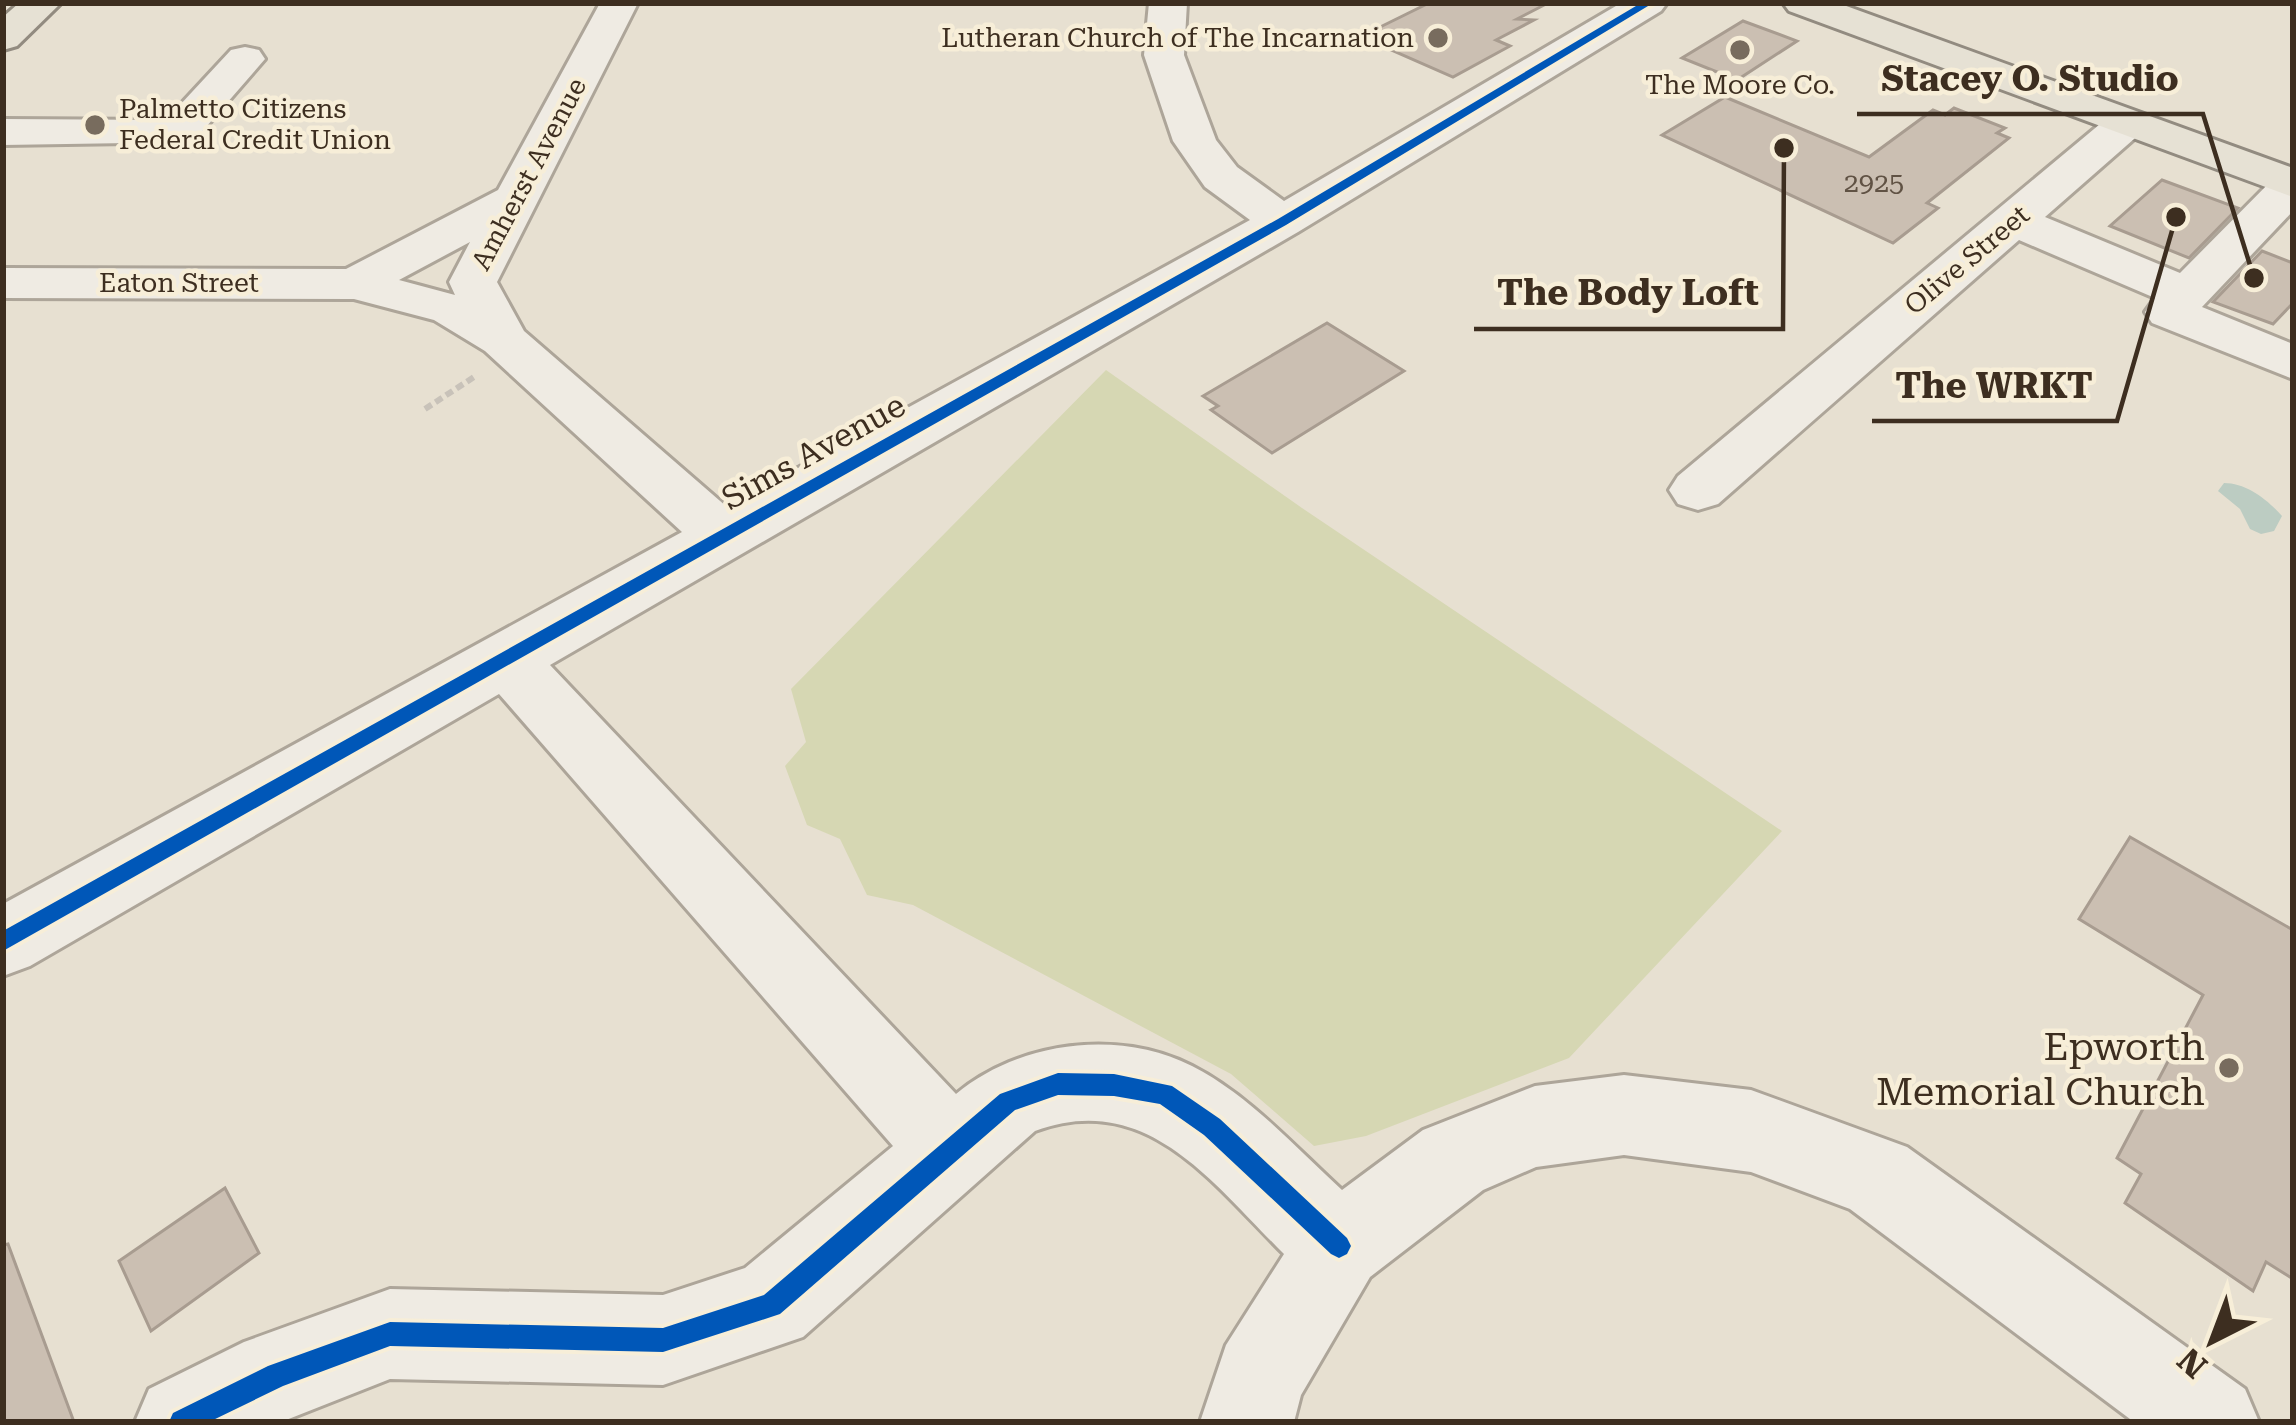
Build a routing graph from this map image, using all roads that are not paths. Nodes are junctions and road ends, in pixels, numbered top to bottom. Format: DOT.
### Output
graph roads {
  1 [pos="43,3"];
  2 [pos="619,3"];
  3 [pos="1168,3"];
  4 [pos="1648,3"];
  5 [pos="1802,3"];
  6 [pos="3,38"];
  7 [pos="245,58"];
  8 [pos="2127,123"];
  9 [pos="3,132"];
  10 [pos="2293,184"];
  11 [pos="516,199"];
  12 [pos="2013,220"];
  13 [pos="1282,222"];
  14 [pos="356,284"];
  15 [pos="5,285"];
  16 [pos="2188,294"];
  17 [pos="503,340"];
  18 [pos="2291,359"];
  19 [pos="1698,490"];
  20 [pos="723,536"];
  21 [pos="506,659"];
  22 [pos="3,942"];
  23 [pos="952,1150"];
  24 [pos="1339,1246"];
  25 [pos="182,1422"];
  26 [pos="1247,1422"];
  27 [pos="2212,1422"];
  1 -- 6 [label="main road"];
  2 -- 11 [label="street, Amherst Avenue"];
  3 -- 13 [label="street"];
  4 -- 13 [label="street, Sims Avenue"];
  5 -- 8 [label="main road"];
  7 -- 9 [label="street"];
  8 -- 10 [label="main road"];
  8 -- 12 [label="street, Olive Street"];
  10 -- 16 [label="street"];
  11 -- 14 [label="street"];
  11 -- 17 [label="street, Amherst Avenue"];
  12 -- 16 [label="street"];
  12 -- 19 [label="street, Olive Street"];
  13 -- 20 [label="street, Sims Avenue"];
  14 -- 15 [label="street, Eaton Street"];
  14 -- 17 [label="street"];
  16 -- 18 [label="street"];
  17 -- 20 [label="street, Amherst Avenue"];
  20 -- 21 [label="street, Sims Avenue"];
  21 -- 22 [label="street, Sims Avenue"];
  21 -- 23 [label="street"];
  23 -- 24 [label="street"];
  23 -- 25 [label="street"];
  24 -- 26 [label="street"];
  24 -- 27 [label="street"];
}
